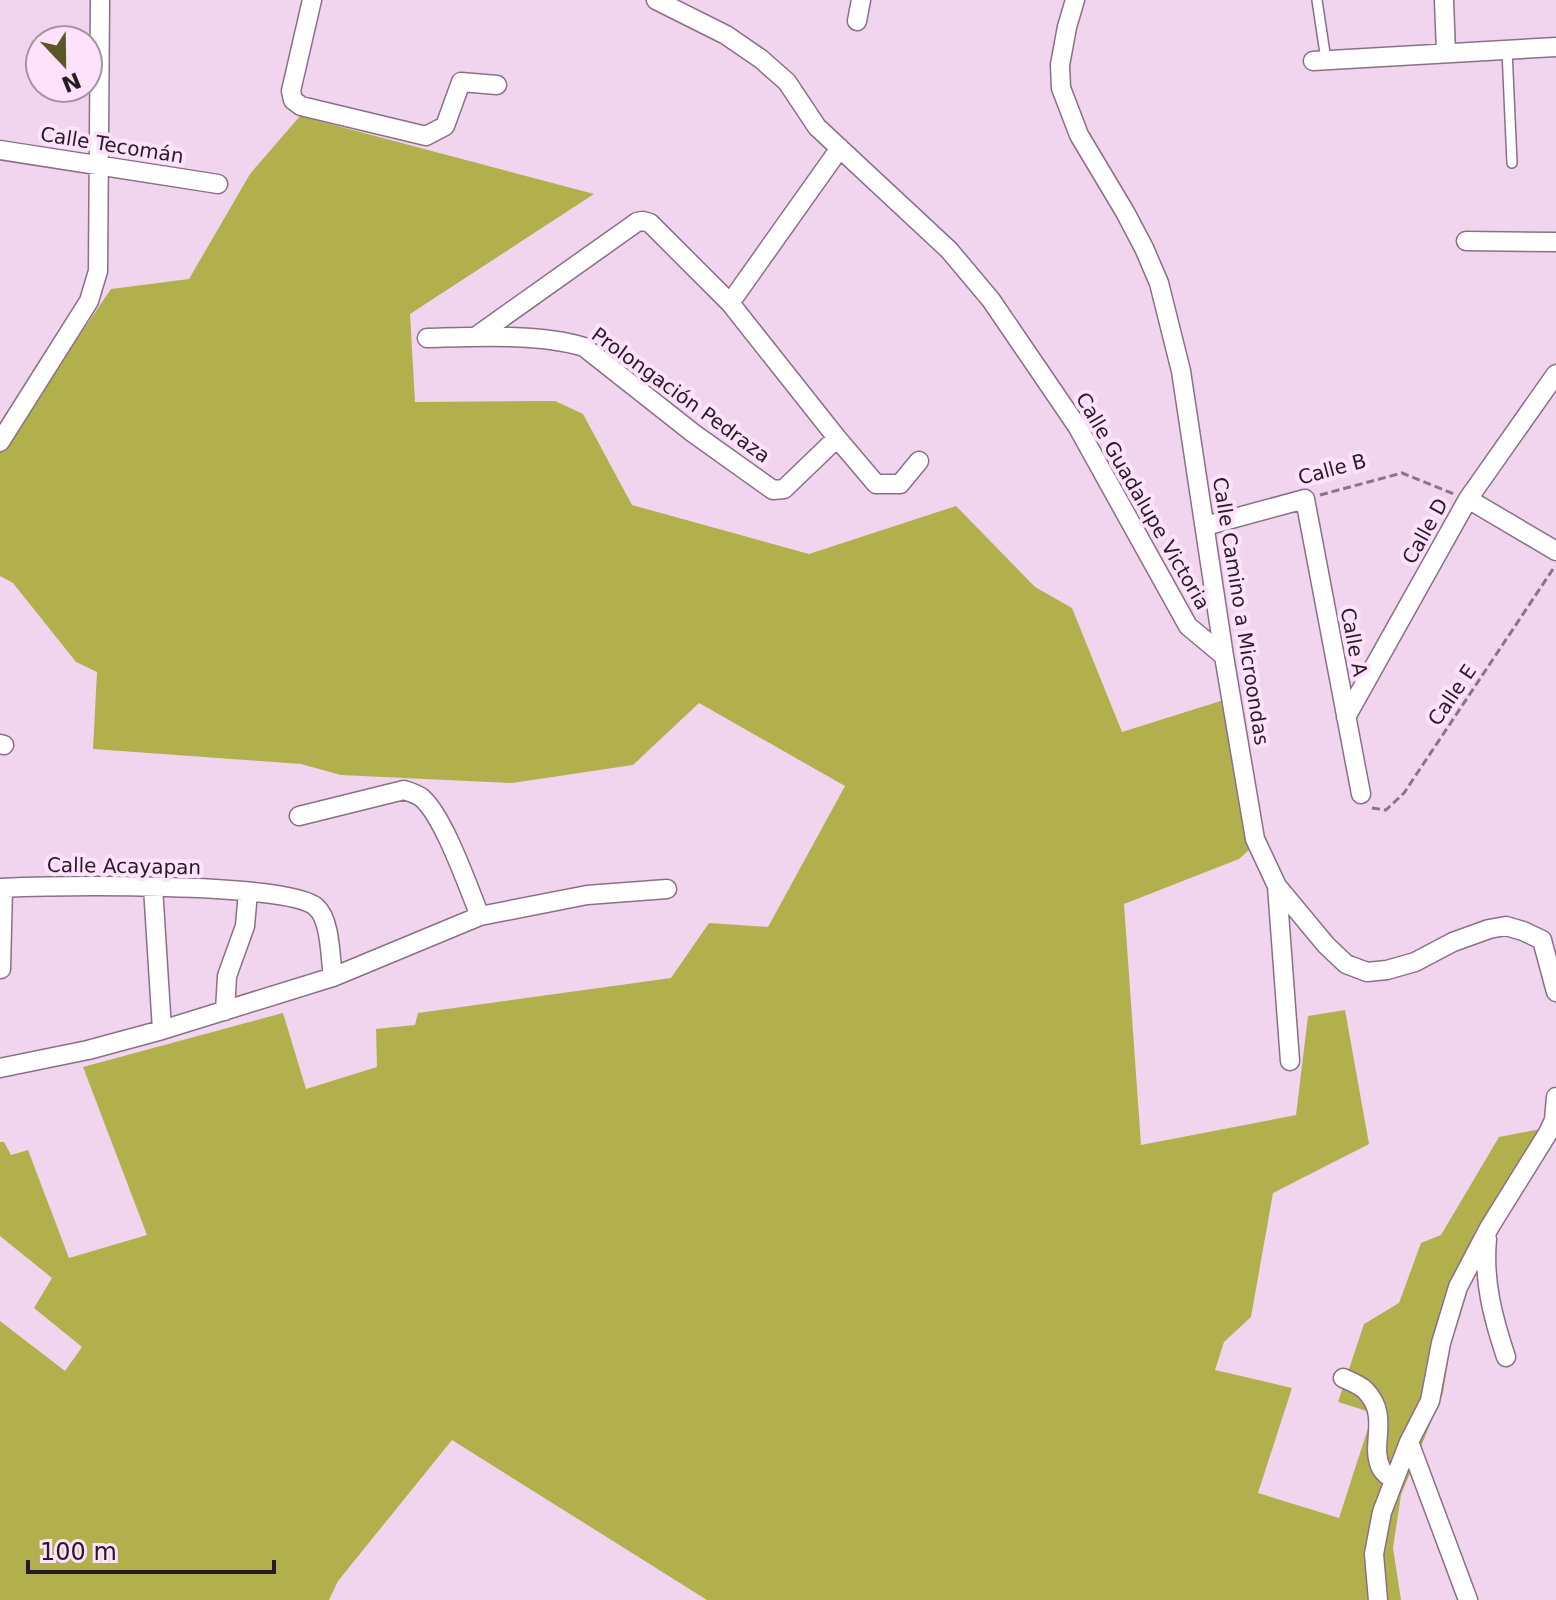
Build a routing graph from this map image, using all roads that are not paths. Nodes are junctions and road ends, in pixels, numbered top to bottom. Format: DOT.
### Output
graph roads {
  1 [pos="100,0"];
  2 [pos="312,0"];
  3 [pos="656,0"];
  4 [pos="861,0"];
  5 [pos="1075,0"];
  6 [pos="1317,0"];
  7 [pos="1444,0"];
  8 [pos="857,21"];
  9 [pos="1556,47"];
  10 [pos="1507,50"];
  11 [pos="1446,53"];
  12 [pos="1320,60"];
  13 [pos="497,85"];
  14 [pos="840,148"];
  15 [pos="0,150"];
  16 [pos="1512,163"];
  17 [pos="98,164"];
  18 [pos="218,184"];
  19 [pos="1466,241"];
  20 [pos="1556,242"];
  21 [pos="730,303"];
  22 [pos="475,337"];
  23 [pos="427,338"];
  24 [pos="1556,374"];
  25 [pos="837,438"];
  26 [pos="0,442"];
  27 [pos="919,461"];
  28 [pos="1305,499"];
  29 [pos="1468,499"];
  30 [pos="1205,526"];
  31 [pos="1556,551"];
  32 [pos="1224,656"];
  33 [pos="1346,717"];
  34 [pos="1361,794"];
  35 [pos="299,816"];
  36 [pos="1277,886"];
  37 [pos="153,887"];
  38 [pos="2,888"];
  39 [pos="667,889"];
  40 [pos="248,892"];
  41 [pos="480,916"];
  42 [pos="1549,934"];
  43 [pos="1,969"];
  44 [pos="333,977"];
  45 [pos="1556,992"];
  46 [pos="225,1011"];
  47 [pos="162,1030"];
  48 [pos="1290,1061"];
  49 [pos="0,1068"];
  50 [pos="1556,1097"];
  51 [pos="1489,1228"];
  52 [pos="1506,1357"];
  53 [pos="1343,1378"];
  54 [pos="1409,1442"];
  55 [pos="1394,1481"];
  56 [pos="1378,1600"];
  57 [pos="1468,1600"];
  1 -- 17 [label="street"];
  2 -- 13 [label="street"];
  3 -- 14 [label="street, Calle Guadalupe Victoria"];
  4 -- 8 [label="street"];
  5 -- 30 [label="street, Calle Camino a Microondas"];
  6 -- 12 [label="lane"];
  7 -- 11 [label="street"];
  9 -- 10 [label="street"];
  10 -- 11 [label="street"];
  10 -- 16 [label="lane"];
  11 -- 12 [label="street"];
  14 -- 21 [label="street"];
  14 -- 32 [label="street, Calle Guadalupe Victoria"];
  15 -- 17 [label="street, Calle Tecomán"];
  17 -- 18 [label="street, Calle Tecomán"];
  17 -- 26 [label="street"];
  19 -- 20 [label="street"];
  21 -- 22 [label="street"];
  21 -- 25 [label="street"];
  22 -- 23 [label="street, Prolongación Pedraza"];
  22 -- 25 [label="street, Prolongación Pedraza"];
  24 -- 29 [label="street, Calle D"];
  25 -- 27 [label="street"];
  28 -- 30 [label="street, Calle B"];
  28 -- 33 [label="street, Calle A"];
  29 -- 31 [label="street"];
  29 -- 33 [label="street, Calle D"];
  30 -- 32 [label="street, Calle Camino a Microondas"];
  32 -- 36 [label="street, Calle Camino a Microondas"];
  33 -- 34 [label="street, Calle A"];
  35 -- 41 [label="street"];
  36 -- 42 [label="street, Calle Camino a Microondas"];
  36 -- 48 [label="street"];
  37 -- 38 [label="street, Calle Acayapan"];
  37 -- 40 [label="street, Calle Acayapan"];
  37 -- 47 [label="street"];
  38 -- 43 [label="street"];
  39 -- 41 [label="street"];
  40 -- 44 [label="street, Calle Acayapan"];
  40 -- 46 [label="street"];
  41 -- 44 [label="street"];
  42 -- 45 [label="street, Calle Camino a Microondas"];
  44 -- 46 [label="street"];
  46 -- 47 [label="street"];
  47 -- 49 [label="street"];
  50 -- 51 [label="street"];
  51 -- 52 [label="street"];
  51 -- 54 [label="street"];
  53 -- 55 [label="street"];
  54 -- 55 [label="street"];
  54 -- 57 [label="street"];
  55 -- 56 [label="street"];
}
